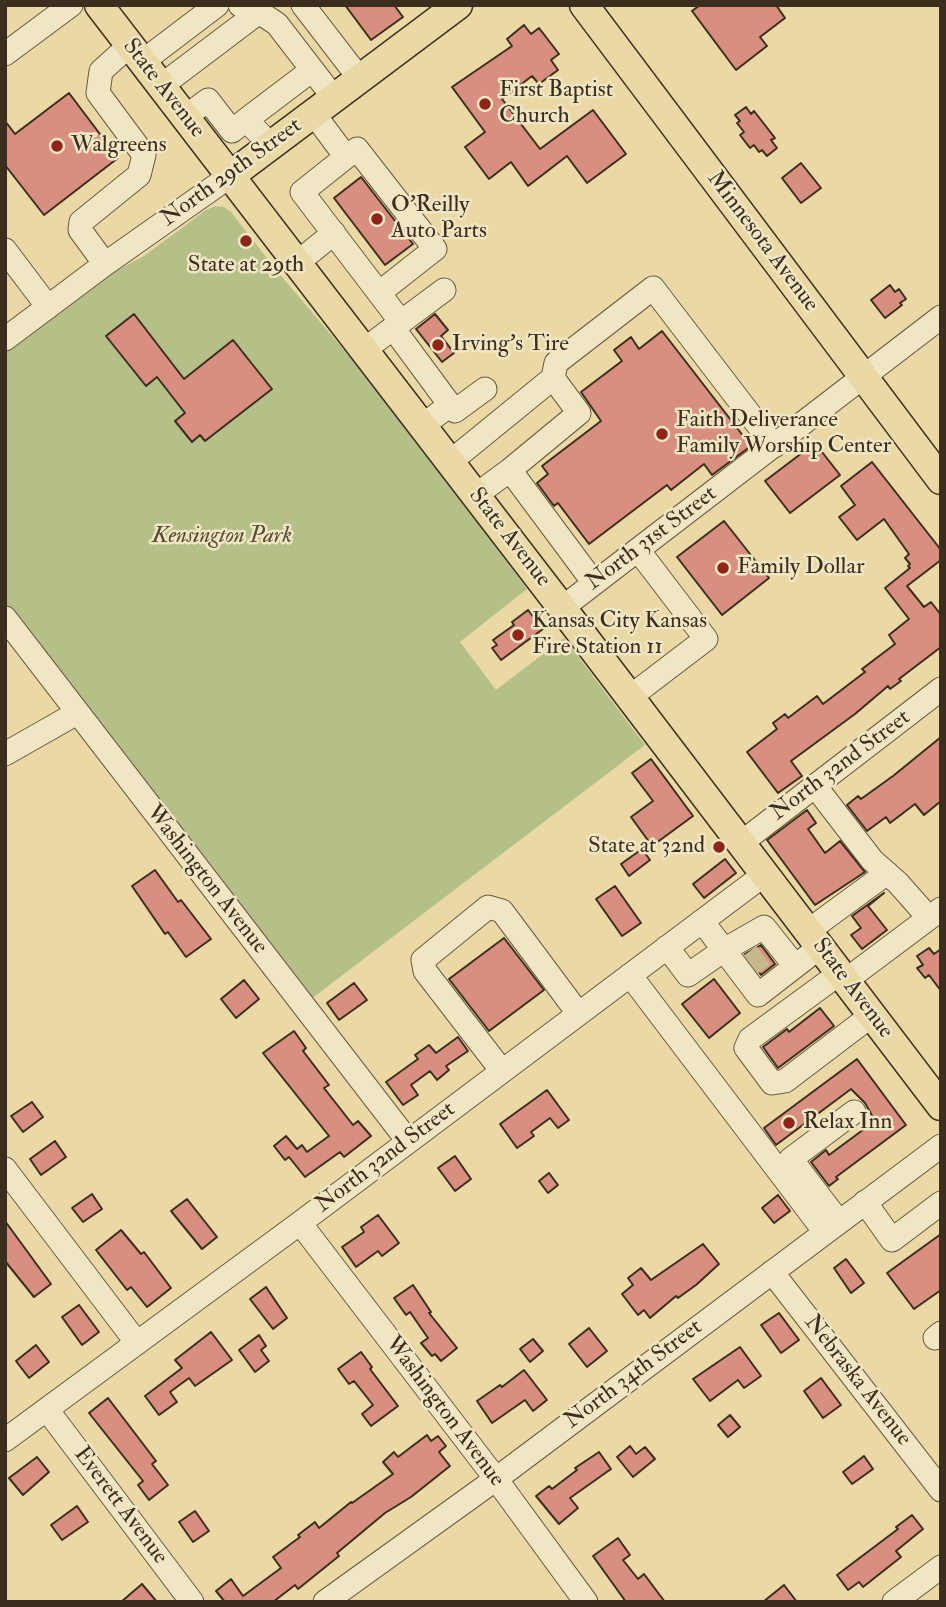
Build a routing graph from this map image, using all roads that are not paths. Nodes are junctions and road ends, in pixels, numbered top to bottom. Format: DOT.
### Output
graph roads {
  1 [pos="71,5"];
  2 [pos="99,5"];
  3 [pos="217,5"];
  4 [pos="303,5"];
  5 [pos="458,5"];
  6 [pos="584,5"];
  7 [pos="248,10"];
  8 [pos="136,53"];
  9 [pos="5,54"];
  10 [pos="312,69"];
  11 [pos="360,79"];
  12 [pos="161,86"];
  13 [pos="324,106"];
  14 [pos="185,117"];
  15 [pos="246,120"];
  16 [pos="271,145"];
  17 [pos="346,157"];
  18 [pos="230,176"];
  19 [pos="334,233"];
  20 [pos="5,250"];
  21 [pos="297,263"];
  22 [pos="105,264"];
  23 [pos="444,290"];
  24 [pos="379,293"];
  25 [pos="48,307"];
  26 [pos="941,317"];
  27 [pos="397,325"];
  28 [pos="5,339"];
  29 [pos="364,350"];
  30 [pos="863,377"];
  31 [pos="554,378"];
  32 [pos="485,389"];
  33 [pos="450,405"];
  34 [pos="422,426"];
  35 [pos="774,446"];
  36 [pos="450,462"];
  37 [pos="510,470"];
  38 [pos="941,480"];
  39 [pos="476,495"];
  40 [pos="638,550"];
  41 [pos="594,583"];
  42 [pos="562,608"];
  43 [pos="5,618"];
  44 [pos="941,689"];
  45 [pos="630,697"];
  46 [pos="77,713"];
  47 [pos="5,754"];
  48 [pos="815,786"];
  49 [pos="741,843"];
  50 [pos="887,873"];
  51 [pos="765,874"];
  52 [pos="790,907"];
  53 [pos="935,913"];
  54 [pos="702,921"];
  55 [pos="814,939"];
  56 [pos="770,941"];
  57 [pos="667,947"];
  58 [pos="724,950"];
  59 [pos="795,966"];
  60 [pos="630,975"];
  61 [pos="842,977"];
  62 [pos="578,1013"];
  63 [pos="872,1015"];
  64 [pos="502,1071"];
  65 [pos="936,1091"];
  66 [pos="854,1112"];
  67 [pos="408,1141"];
  68 [pos="941,1146"];
  69 [pos="5,1169"];
  70 [pos="865,1202"];
  71 [pos="941,1203"];
  72 [pos="300,1223"];
  73 [pos="832,1227"];
  74 [pos="772,1272"];
  75 [pos="137,1342"];
  76 [pos="48,1411"];
  77 [pos="5,1440"];
  78 [pos="496,1479"];
  79 [pos="941,1490"];
  80 [pos="941,1567"];
  81 [pos="192,1602"];
  82 [pos="325,1602"];
  83 [pos="586,1602"];
  84 [pos="894,1602"];
  1 -- 9 [label="street"];
  2 -- 8 [label="main road, State Avenue"];
  3 -- 8 [label="street"];
  4 -- 11 [label="street"];
  5 -- 11 [label="main road, North 29th Street"];
  6 -- 30 [label="main road, Minnesota Avenue"];
  7 -- 10 [label="street"];
  7 -- 12 [label="street"];
  8 -- 12 [label="main road, State Avenue"];
  8 -- 22 [label="street"];
  10 -- 13 [label="street"];
  10 -- 15 [label="street"];
  11 -- 13 [label="main road, North 29th Street"];
  12 -- 14 [label="main road, State Avenue"];
  13 -- 16 [label="main road, North 29th Street"];
  13 -- 17 [label="street"];
  14 -- 15 [label="street"];
  14 -- 18 [label="main road, State Avenue"];
  15 -- 16 [label="street"];
  16 -- 18 [label="main road, North 29th Street"];
  17 -- 19 [label="street"];
  17 -- 24 [label="street"];
  18 -- 21 [label="main road, State Avenue"];
  18 -- 22 [label="street, North 29th Street"];
  19 -- 21 [label="street"];
  19 -- 24 [label="street"];
  20 -- 25 [label="street"];
  21 -- 29 [label="main road, State Avenue"];
  22 -- 25 [label="street, North 29th Street"];
  23 -- 27 [label="street"];
  24 -- 27 [label="street"];
  25 -- 28 [label="street, North 29th Street"];
  26 -- 30 [label="street, North 31st Street"];
  27 -- 29 [label="street"];
  27 -- 33 [label="street"];
  29 -- 34 [label="main road, State Avenue"];
  30 -- 35 [label="street, North 31st Street"];
  30 -- 38 [label="main road, Minnesota Avenue"];
  31 -- 35 [label="street"];
  31 -- 36 [label="street"];
  31 -- 37 [label="street"];
  32 -- 33 [label="street"];
  33 -- 34 [label="street"];
  34 -- 36 [label="main road, State Avenue"];
  35 -- 40 [label="street, North 31st Street"];
  36 -- 39 [label="main road, State Avenue"];
  37 -- 39 [label="street"];
  37 -- 41 [label="street"];
  39 -- 42 [label="main road, State Avenue"];
  40 -- 41 [label="street, North 31st Street"];
  40 -- 45 [label="street"];
  41 -- 42 [label="street, North 31st Street"];
  42 -- 45 [label="main road, State Avenue"];
  43 -- 46 [label="street, Washington Avenue"];
  44 -- 48 [label="street, North 32nd Street"];
  45 -- 49 [label="main road, State Avenue"];
  46 -- 47 [label="street"];
  46 -- 67 [label="street, Washington Avenue"];
  48 -- 49 [label="street, North 32nd Street"];
  48 -- 50 [label="street"];
  49 -- 51 [label="main road, State Avenue"];
  50 -- 53 [label="street"];
  50 -- 55 [label="street"];
  51 -- 52 [label="main road, State Avenue"];
  51 -- 54 [label="street, North 32nd Street"];
  52 -- 55 [label="main road, State Avenue"];
  52 -- 56 [label="street"];
  53 -- 61 [label="street"];
  54 -- 57 [label="street, North 32nd Street"];
  54 -- 58 [label="street"];
  55 -- 59 [label="street"];
  55 -- 61 [label="main road, State Avenue"];
  56 -- 58 [label="street"];
  56 -- 59 [label="street"];
  57 -- 58 [label="street"];
  57 -- 60 [label="street, North 32nd Street"];
  58 -- 59 [label="street"];
  60 -- 62 [label="street, North 32nd Street"];
  60 -- 73 [label="street"];
  61 -- 63 [label="main road, State Avenue"];
  61 -- 63 [label="street"];
  62 -- 64 [label="street, North 32nd Street"];
  62 -- 64 [label="street"];
  63 -- 65 [label="main road, State Avenue"];
  64 -- 67 [label="street, North 32nd Street"];
  66 -- 73 [label="street"];
  67 -- 72 [label="street, North 32nd Street"];
  68 -- 70 [label="street, North 34th Street"];
  69 -- 75 [label="street"];
  70 -- 71 [label="street"];
  70 -- 73 [label="street, North 34th Street"];
  72 -- 75 [label="street, North 32nd Street"];
  72 -- 78 [label="street, Washington Avenue"];
  73 -- 74 [label="street, North 34th Street"];
  74 -- 78 [label="street, North 34th Street"];
  74 -- 79 [label="street, Nebraska Avenue"];
  75 -- 76 [label="street, North 32nd Street"];
  76 -- 77 [label="street, North 32nd Street"];
  76 -- 81 [label="street, Everett Avenue"];
  78 -- 82 [label="street, North 34th Street"];
  78 -- 83 [label="street, Washington Avenue"];
  80 -- 84 [label="street"];
}
